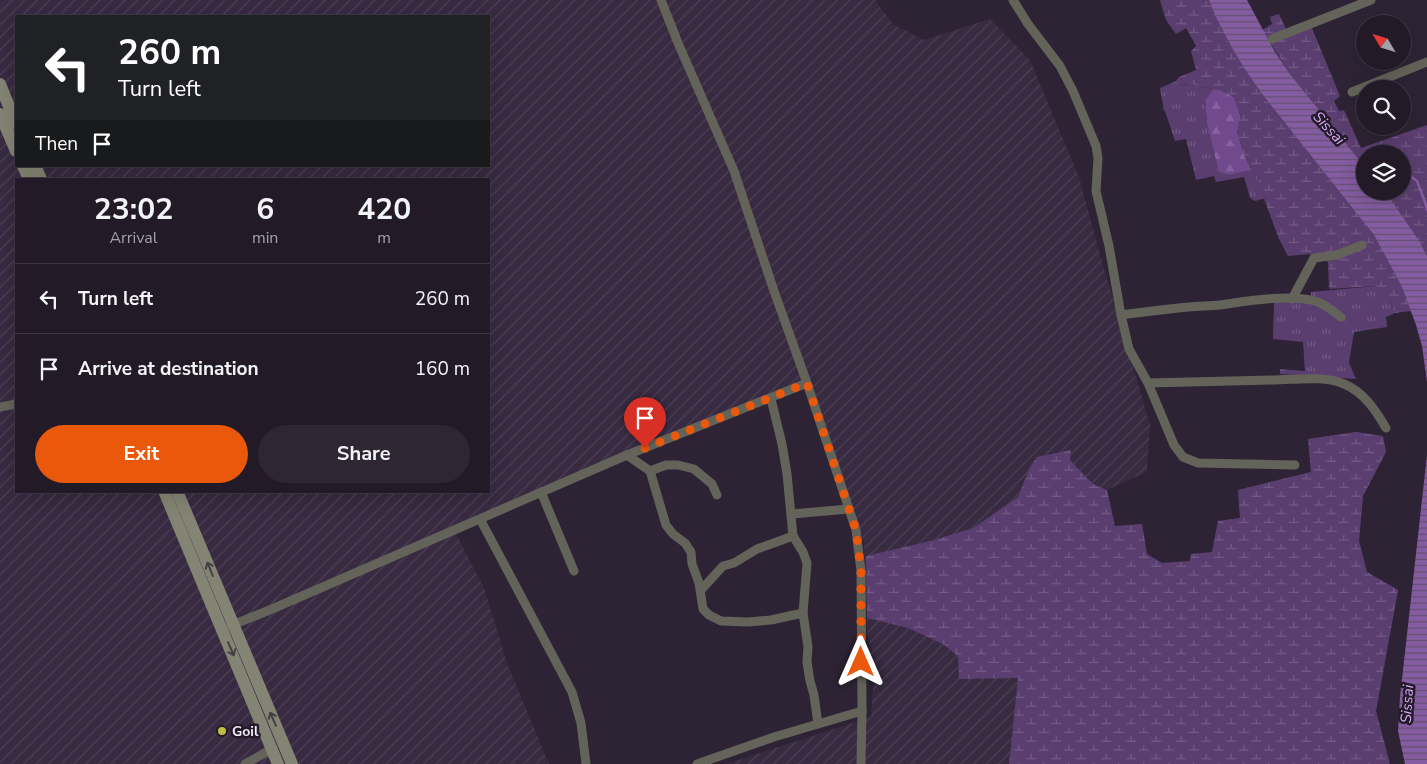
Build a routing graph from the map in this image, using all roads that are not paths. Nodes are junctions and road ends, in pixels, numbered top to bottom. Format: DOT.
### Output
graph roads {
  1 [pos="660,0"];
  2 [pos="1012,0"];
  3 [pos="1371,0"];
  4 [pos="1272,39"];
  5 [pos="1427,62"];
  6 [pos="0,84"];
  7 [pos="1352,92"];
  8 [pos="0,114"];
  9 [pos="15,122"];
  10 [pos="15,149"];
  11 [pos="1362,245"];
  12 [pos="1292,299"];
  13 [pos="1121,315"];
  14 [pos="1341,317"];
  15 [pos="807,383"];
  16 [pos="1148,383"];
  17 [pos="771,399"];
  18 [pos="15,404"];
  19 [pos="0,407"];
  20 [pos="1386,428"];
  21 [pos="627,455"];
  22 [pos="1295,465"];
  23 [pos="650,471"];
  24 [pos="541,492"];
  25 [pos="165,493"];
  26 [pos="178,493"];
  27 [pos="716,495"];
  28 [pos="849,509"];
  29 [pos="792,514"];
  30 [pos="480,519"];
  31 [pos="794,536"];
  32 [pos="574,571"];
  33 [pos="701,590"];
  34 [pos="803,613"];
  35 [pos="227,626"];
  36 [pos="862,711"];
  37 [pos="818,724"];
  38 [pos="272,749"];
  39 [pos="245,764"];
  40 [pos="278,764"];
  41 [pos="292,764"];
  42 [pos="586,764"];
  43 [pos="697,764"];
  44 [pos="861,764"];
  1 -- 15 [label="street"];
  2 -- 13 [label="street"];
  3 -- 4 [label="street"];
  5 -- 7 [label="street"];
  6 -- 9 [label="main road"];
  8 -- 10 [label="main road"];
  11 -- 12 [label="street"];
  12 -- 13 [label="street"];
  12 -- 14 [label="street"];
  13 -- 16 [label="street"];
  15 -- 17 [label="street"];
  15 -- 28 [label="street"];
  16 -- 20 [label="street"];
  16 -- 22 [label="street"];
  17 -- 21 [label="street"];
  17 -- 29 [label="street"];
  18 -- 19 [label="street"];
  21 -- 23 [label="street"];
  21 -- 24 [label="street"];
  23 -- 27 [label="street"];
  23 -- 33 [label="street"];
  24 -- 30 [label="street"];
  24 -- 32 [label="street"];
  25 -- 35 [label="main road"];
  35 -- 26 [label="main road, one-way"];
  28 -- 29 [label="street"];
  28 -- 36 [label="street"];
  29 -- 31 [label="street"];
  30 -- 35 [label="street"];
  30 -- 42 [label="street"];
  31 -- 33 [label="street"];
  31 -- 34 [label="street"];
  33 -- 34 [label="street"];
  34 -- 37 [label="street"];
  35 -- 38 [label="main road, one-way"];
  41 -- 35 [label="main road, one-way"];
  36 -- 37 [label="street"];
  36 -- 44 [label="street"];
  37 -- 43 [label="street"];
  38 -- 39 [label="street"];
  38 -- 40 [label="main road"];
}
